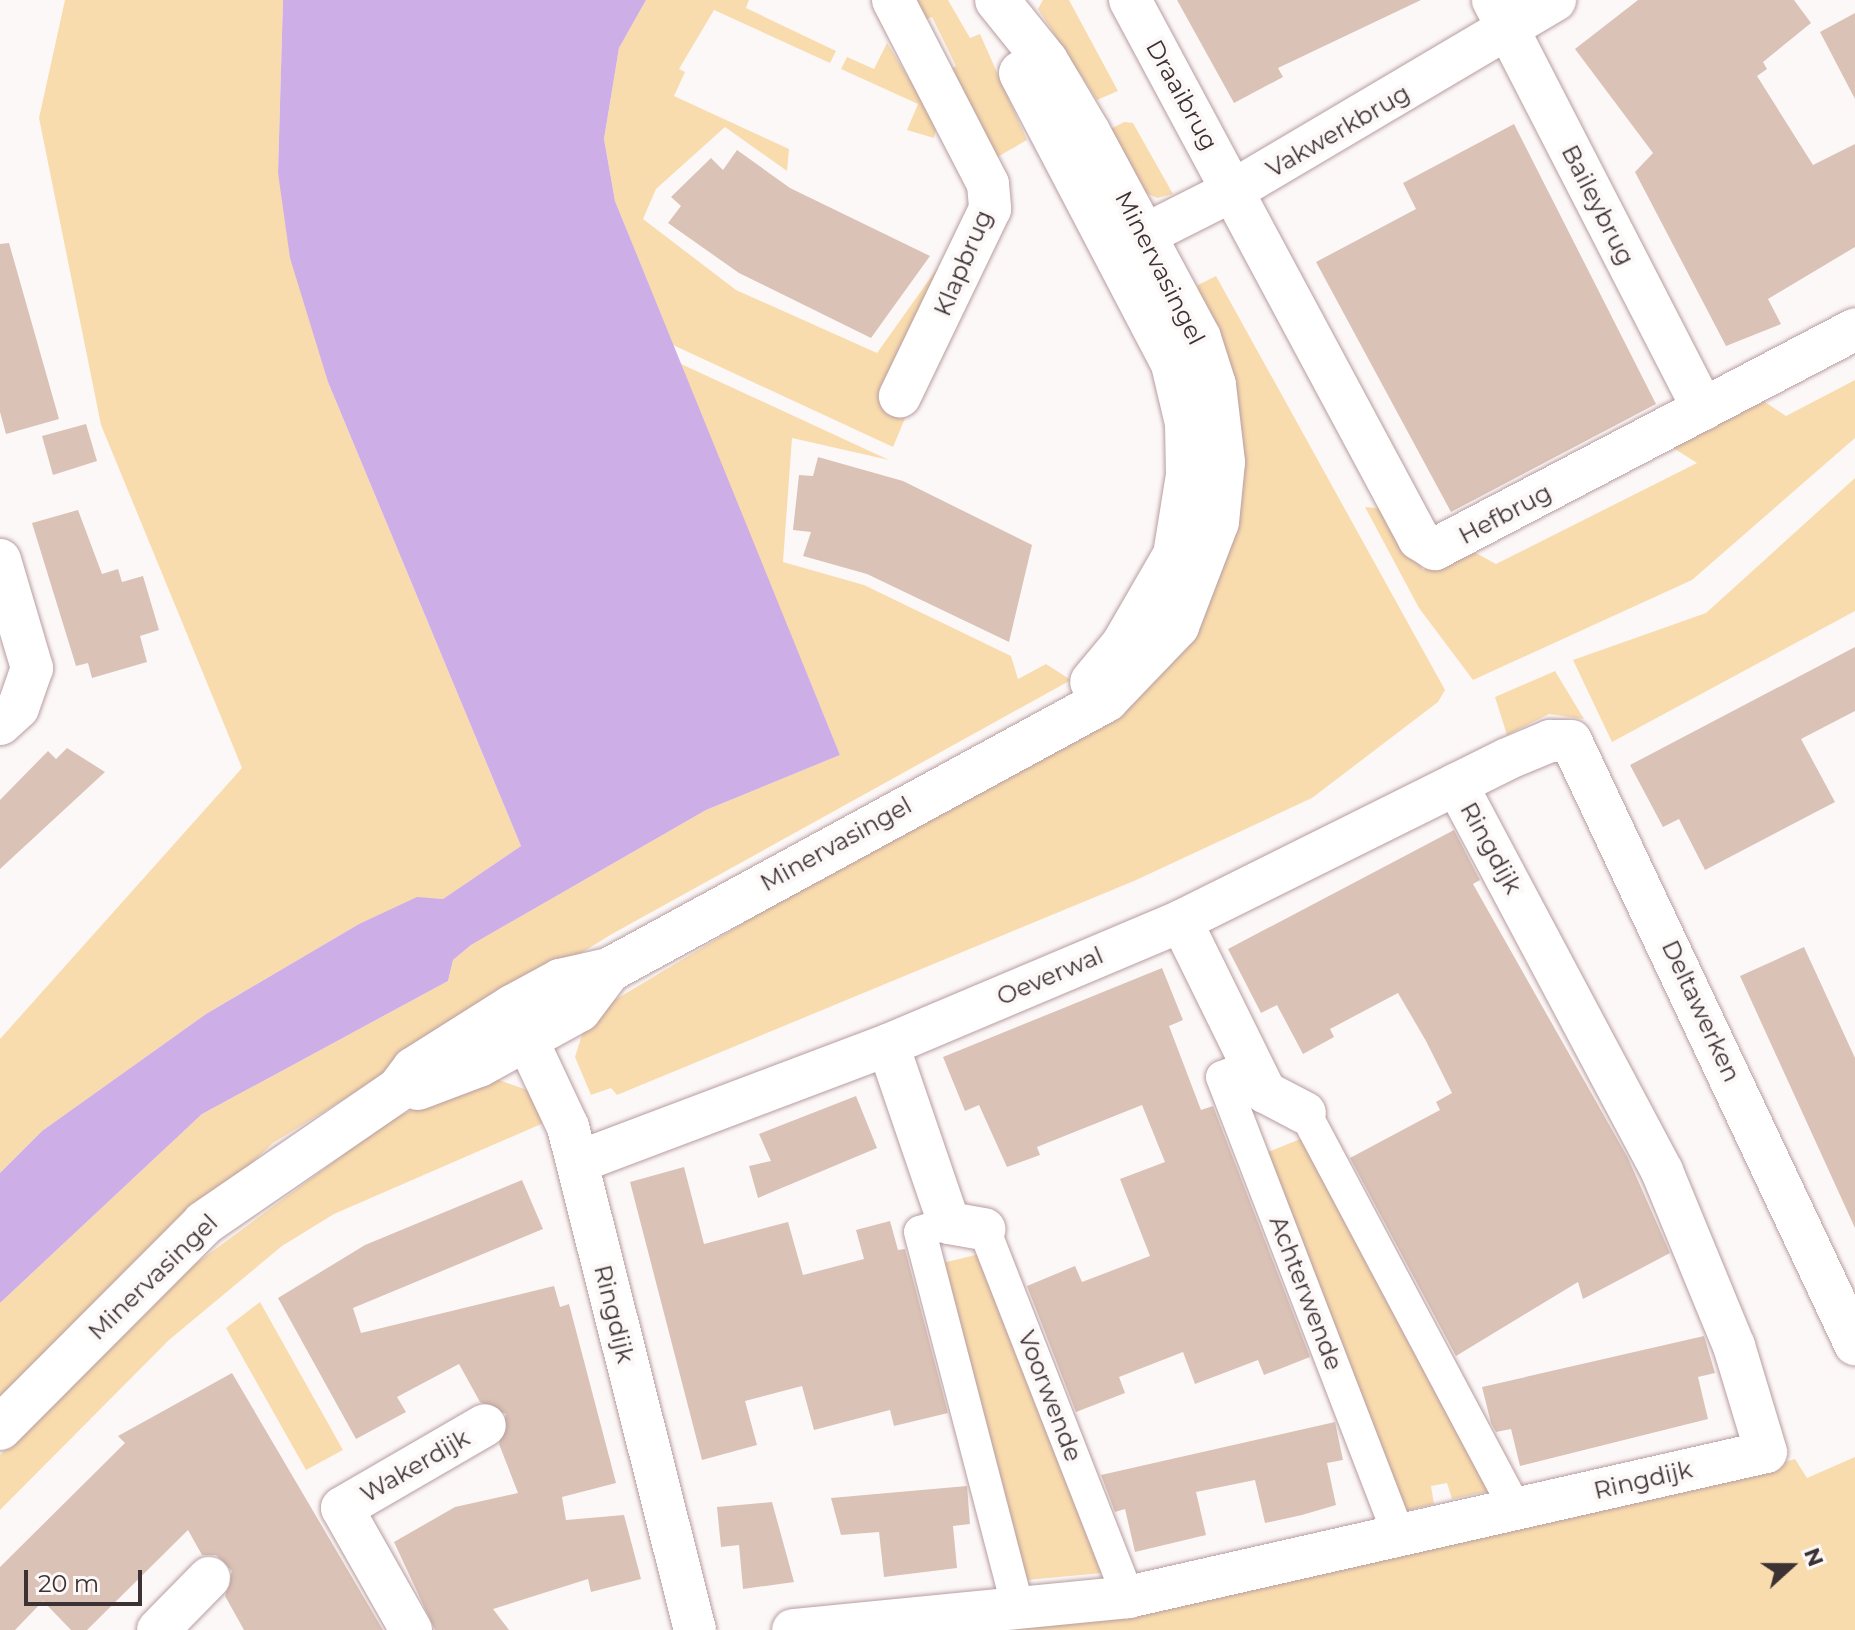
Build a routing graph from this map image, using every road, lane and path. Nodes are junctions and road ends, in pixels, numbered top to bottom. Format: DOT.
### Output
graph roads {
  1 [pos="893,0"];
  2 [pos="1130,0"];
  3 [pos="1555,0"];
  4 [pos="1003,12"];
  5 [pos="1502,16"];
  6 [pos="1234,190"];
  7 [pos="1129,242"];
  8 [pos="1855,329"];
  9 [pos="900,396"];
  10 [pos="1703,409"];
  11 [pos="0,560"];
  12 [pos="13,679"];
  13 [pos="0,724"];
  14 [pos="1507,759"];
  15 [pos="1456,784"];
  16 [pos="1181,921"];
  17 [pos="520,1024"];
  18 [pos="888,1045"];
  19 [pos="1252,1065"];
  20 [pos="1305,1113"];
  21 [pos="578,1162"];
  22 [pos="967,1226"];
  23 [pos="1855,1344"];
  24 [pos="485,1425"];
  25 [pos="0,1428"];
  26 [pos="1516,1510"];
  27 [pos="1400,1539"];
  28 [pos="209,1578"];
  29 [pos="1128,1597"];
  30 [pos="1018,1607"];
  31 [pos="158,1630"];
  32 [pos="411,1630"];
  33 [pos="695,1630"];
  34 [pos="793,1630"];
  1 -- 9 [label="street, Klapbrug"];
  2 -- 6 [label="street, Draaibrug"];
  3 -- 5 [label="street, Vakwerkbrug"];
  4 -- 7 [label="street, Minervasingel"];
  5 -- 6 [label="street, Vakwerkbrug"];
  5 -- 10 [label="street, Baileybrug"];
  6 -- 7 [label="street, Vakwerkbrug"];
  6 -- 10 [label="street, Hefbrug"];
  7 -- 17 [label="street, Minervasingel"];
  8 -- 10 [label="street, Hefbrug"];
  11 -- 12 [label="street"];
  12 -- 13 [label="street"];
  14 -- 15 [label="street, Oeverwal"];
  14 -- 23 [label="street, Deltawerken"];
  15 -- 16 [label="street, Oeverwal"];
  15 -- 26 [label="street, Ringdijk"];
  16 -- 18 [label="street, Oeverwal"];
  16 -- 19 [label="street"];
  17 -- 21 [label="street, Ringdijk"];
  17 -- 25 [label="street, Minervasingel"];
  18 -- 21 [label="street, Oeverwal"];
  18 -- 22 [label="street, Voorwende"];
  19 -- 20 [label="street"];
  19 -- 27 [label="street, Achterwende"];
  20 -- 26 [label="street"];
  21 -- 33 [label="street, Ringdijk"];
  22 -- 29 [label="street, Voorwende"];
  22 -- 30 [label="street"];
  24 -- 32 [label="street, Wakerdijk"];
  26 -- 27 [label="street, Ringdijk"];
  27 -- 29 [label="street, Ringdijk"];
  28 -- 31 [label="street"];
  29 -- 30 [label="street, Ringdijk"];
  30 -- 34 [label="street, Ringdijk"];
}
